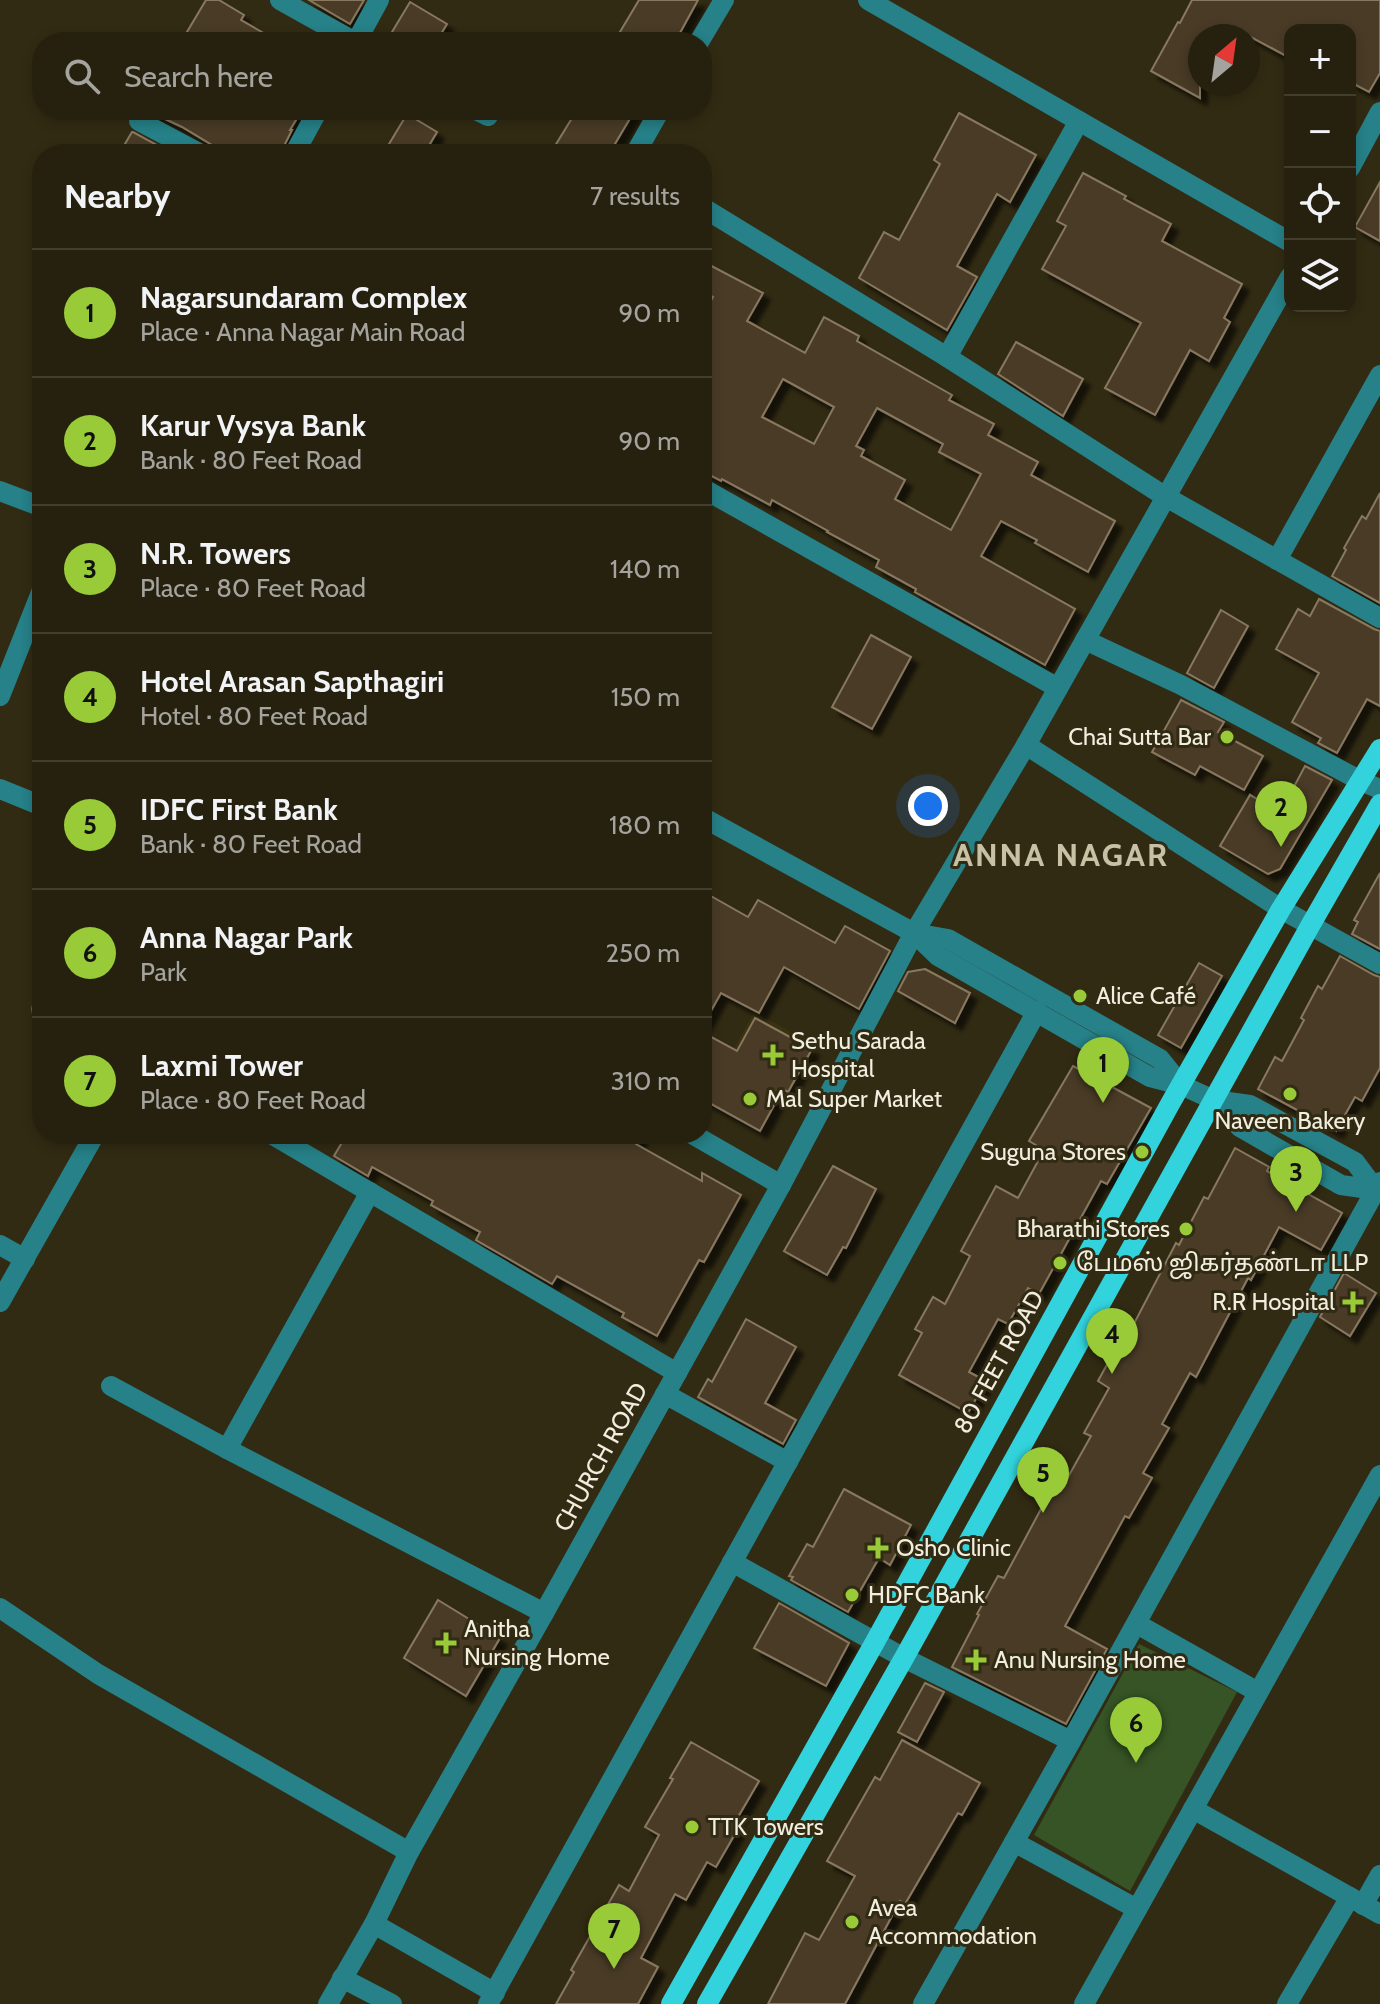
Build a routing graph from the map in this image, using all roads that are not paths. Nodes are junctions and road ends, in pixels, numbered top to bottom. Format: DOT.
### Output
graph roads {
  1 [pos="280,0"];
  2 [pos="379,0"];
  3 [pos="724,0"];
  4 [pos="868,0"];
  5 [pos="337,32"];
  6 [pos="361,32"];
  7 [pos="705,32"];
  8 [pos="1380,112"];
  9 [pos="313,120"];
  10 [pos="654,120"];
  11 [pos="139,121"];
  12 [pos="1079,121"];
  13 [pos="182,144"];
  14 [pos="299,144"];
  15 [pos="641,144"];
  16 [pos="1356,157"];
  17 [pos="712,213"];
  18 [pos="1287,240"];
  19 [pos="1284,288"];
  20 [pos="947,357"];
  21 [pos="1380,375"];
  22 [pos="0,491"];
  23 [pos="712,494"];
  24 [pos="1166,497"];
  25 [pos="32,503"];
  26 [pos="1277,560"];
  27 [pos="32,615"];
  28 [pos="1380,618"];
  29 [pos="1085,640"];
  30 [pos="1058,688"];
  31 [pos="0,696"];
  32 [pos="1026,745"];
  33 [pos="1380,749"];
  34 [pos="1371,785"];
  35 [pos="0,789"];
  36 [pos="32,802"];
  37 [pos="1380,804"];
  38 [pos="712,822"];
  39 [pos="1281,909"];
  40 [pos="1310,926"];
  41 [pos="914,933"];
  42 [pos="1380,964"];
  43 [pos="1037,1011"];
  44 [pos="1181,1085"];
  45 [pos="1214,1100"];
  46 [pos="89,1144"];
  47 [pos="288,1144"];
  48 [pos="709,1144"];
  49 [pos="781,1185"];
  50 [pos="1379,1188"];
  51 [pos="370,1192"];
  52 [pos="0,1245"];
  53 [pos="25,1259"];
  54 [pos="0,1302"];
  55 [pos="677,1373"];
  56 [pos="111,1386"];
  57 [pos="665,1394"];
  58 [pos="227,1449"];
  59 [pos="788,1462"];
  60 [pos="1380,1475"];
  61 [pos="732,1562"];
  62 [pos="0,1608"];
  63 [pos="544,1613"];
  64 [pos="1137,1624"];
  65 [pos="875,1642"];
  66 [pos="904,1658"];
  67 [pos="1258,1692"];
  68 [pos="1071,1741"];
  69 [pos="1193,1809"];
  70 [pos="1014,1842"];
  71 [pos="409,1852"];
  72 [pos="1380,1875"];
  73 [pos="1364,1905"];
  74 [pos="1137,1909"];
  75 [pos="374,1924"];
  76 [pos="342,1978"];
  77 [pos="492,1999"];
  78 [pos="328,2004"];
  79 [pos="392,2004"];
  80 [pos="671,2004"];
  81 [pos="707,2004"];
  82 [pos="923,2004"];
  83 [pos="1084,2004"];
  84 [pos="1287,2004"];
  1 -- 5 [label="street"];
  2 -- 6 [label="street"];
  3 -- 7 [label="street"];
  4 -- 12 [label="street"];
  8 -- 16 [label="street"];
  9 -- 14 [label="street"];
  10 -- 15 [label="street"];
  11 -- 13 [label="street"];
  12 -- 18 [label="street"];
  12 -- 20 [label="street"];
  17 -- 20 [label="street"];
  19 -- 24 [label="street, CHURCH ROAD"];
  20 -- 24 [label="street"];
  21 -- 26 [label="street"];
  22 -- 25 [label="street"];
  23 -- 30 [label="street"];
  24 -- 26 [label="street"];
  24 -- 29 [label="street, CHURCH ROAD"];
  26 -- 28 [label="street"];
  27 -- 31 [label="street"];
  29 -- 30 [label="street, CHURCH ROAD"];
  29 -- 34 [label="street"];
  30 -- 32 [label="street, CHURCH ROAD"];
  32 -- 39 [label="street"];
  32 -- 41 [label="street, CHURCH ROAD"];
  33 -- 34 [label="main road, 80 FEET ROAD"];
  34 -- 39 [label="main road, 80 FEET ROAD"];
  35 -- 36 [label="street"];
  37 -- 40 [label="main road"];
  38 -- 41 [label="street"];
  39 -- 40 [label="street"];
  39 -- 44 [label="main road, 80 FEET ROAD"];
  40 -- 42 [label="street"];
  40 -- 45 [label="main road"];
  41 -- 43 [label="street"];
  41 -- 44 [label="street"];
  41 -- 49 [label="street, CHURCH ROAD"];
  43 -- 44 [label="street"];
  43 -- 59 [label="street"];
  44 -- 45 [label="street"];
  44 -- 65 [label="main road, 80 FEET ROAD"];
  45 -- 50 [label="street"];
  45 -- 66 [label="main road"];
  46 -- 53 [label="street"];
  47 -- 51 [label="street"];
  48 -- 49 [label="street"];
  49 -- 55 [label="street, CHURCH ROAD"];
  50 -- 64 [label="street"];
  51 -- 55 [label="street"];
  51 -- 58 [label="street"];
  52 -- 53 [label="street"];
  53 -- 54 [label="street"];
  55 -- 57 [label="street, CHURCH ROAD"];
  56 -- 58 [label="street"];
  57 -- 59 [label="street"];
  57 -- 63 [label="street, CHURCH ROAD"];
  58 -- 63 [label="street"];
  59 -- 61 [label="street"];
  60 -- 67 [label="street"];
  61 -- 65 [label="street"];
  61 -- 77 [label="street"];
  62 -- 71 [label="street"];
  63 -- 71 [label="street, CHURCH ROAD"];
  64 -- 67 [label="street"];
  64 -- 68 [label="street"];
  65 -- 66 [label="street"];
  65 -- 80 [label="main road, 80 FEET ROAD"];
  66 -- 68 [label="street"];
  66 -- 81 [label="main road"];
  67 -- 69 [label="street"];
  68 -- 70 [label="street"];
  69 -- 73 [label="street"];
  69 -- 74 [label="street"];
  70 -- 74 [label="street"];
  70 -- 82 [label="street"];
  71 -- 75 [label="street, CHURCH ROAD"];
  72 -- 73 [label="street"];
  73 -- 84 [label="street"];
  74 -- 83 [label="street"];
  75 -- 76 [label="street, CHURCH ROAD"];
  75 -- 77 [label="street"];
  76 -- 78 [label="street, CHURCH ROAD"];
  76 -- 79 [label="street"];
}
